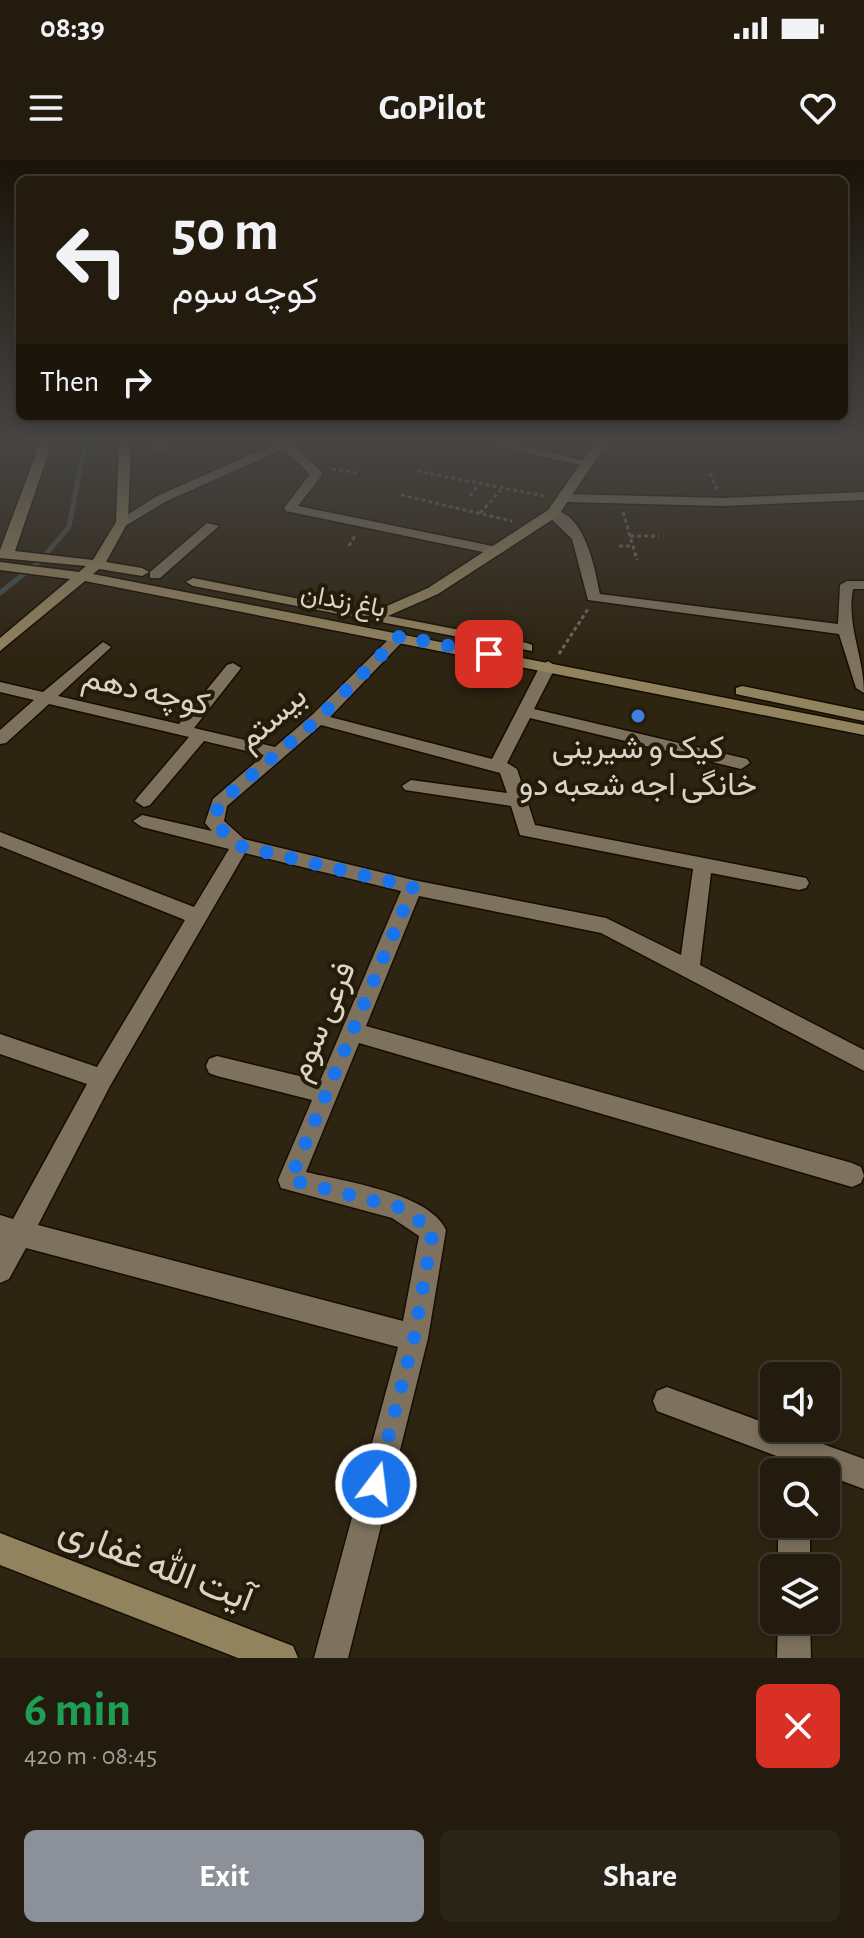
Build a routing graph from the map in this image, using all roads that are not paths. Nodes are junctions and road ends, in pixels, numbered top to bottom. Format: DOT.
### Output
graph roads {
  1 [pos="22,513"];
  2 [pos="122,513"];
  3 [pos="137,513"];
  4 [pos="314,513"];
  5 [pos="553,513"];
  6 [pos="122,522"];
  7 [pos="212,526"];
  8 [pos="497,551"];
  9 [pos="7,559"];
  10 [pos="98,563"];
  11 [pos="76,570"];
  12 [pos="155,575"];
  13 [pos="864,585"];
  14 [pos="433,591"];
  15 [pos="376,616"];
  16 [pos="405,630"];
  17 [pos="846,630"];
  18 [pos="0,646"];
  19 [pos="103,647"];
  20 [pos="554,660"];
  21 [pos="233,668"];
  22 [pos="0,687"];
  23 [pos="864,688"];
  24 [pos="46,698"];
  25 [pos="524,712"];
  26 [pos="864,716"];
  27 [pos="318,719"];
  28 [pos="864,730"];
  29 [pos="191,732"];
  30 [pos="0,739"];
  31 [pos="278,753"];
  32 [pos="741,763"];
  33 [pos="497,766"];
  34 [pos="411,786"];
  35 [pos="144,801"];
  36 [pos="518,801"];
  37 [pos="142,821"];
  38 [pos="0,839"];
  39 [pos="240,846"];
  40 [pos="703,864"];
  41 [pos="799,883"];
  42 [pos="413,887"];
  43 [pos="198,917"];
  44 [pos="689,970"];
  45 [pos="352,1032"];
  46 [pos="0,1044"];
  47 [pos="864,1061"];
  48 [pos="217,1066"];
  49 [pos="102,1079"];
  50 [pos="327,1093"];
  51 [pos="852,1175"];
  52 [pos="10,1232"];
  53 [pos="0,1270"];
  54 [pos="414,1338"];
  55 [pos="667,1401"];
  56 [pos="790,1458"];
  57 [pos="840,1469"];
  58 [pos="864,1474"];
  59 [pos="0,1549"];
  60 [pos="794,1634"];
  61 [pos="281,1658"];
  62 [pos="331,1658"];
  63 [pos="794,1658"];
  1 -- 9 [label="main road"];
  2 -- 6 [label="main road"];
  3 -- 6 [label="street"];
  4 -- 8 [label="street"];
  5 -- 8 [label="main road"];
  5 -- 17 [label="street"];
  6 -- 10 [label="main road"];
  7 -- 12 [label="street"];
  8 -- 14 [label="main road"];
  9 -- 11 [label="main road, باغ زندان"];
  10 -- 11 [label="main road, باغ زندان"];
  10 -- 12 [label="main road, باغ زندان"];
  11 -- 16 [label="main road, باغ زندان"];
  11 -- 18 [label="main road"];
  12 -- 15 [label="main road, باغ زندان"];
  13 -- 17 [label="street"];
  14 -- 15 [label="main road"];
  14 -- 16 [label="main road"];
  15 -- 16 [label="main road, باغ زندان"];
  16 -- 20 [label="main road, باغ زندان"];
  16 -- 27 [label="street, بیستم"];
  17 -- 23 [label="street"];
  19 -- 24 [label="street"];
  20 -- 25 [label="street"];
  20 -- 26 [label="main road, باغ زندان"];
  20 -- 28 [label="main road, باغ زندان"];
  21 -- 29 [label="street"];
  22 -- 24 [label="street, کوچه دهم"];
  24 -- 29 [label="street, کوچه دهم"];
  24 -- 30 [label="street"];
  25 -- 32 [label="street"];
  25 -- 33 [label="street"];
  27 -- 31 [label="street, بیستم"];
  27 -- 33 [label="street"];
  29 -- 31 [label="street, کوچه دهم"];
  29 -- 35 [label="street"];
  31 -- 39 [label="street, بیستم"];
  33 -- 36 [label="street"];
  34 -- 36 [label="street"];
  36 -- 40 [label="street"];
  37 -- 39 [label="street"];
  38 -- 43 [label="street"];
  39 -- 42 [label="street"];
  39 -- 43 [label="street"];
  40 -- 41 [label="street"];
  40 -- 44 [label="street"];
  42 -- 44 [label="street"];
  42 -- 45 [label="street, فرعی سوم"];
  43 -- 49 [label="street"];
  44 -- 47 [label="street"];
  45 -- 50 [label="street, فرعی سوم"];
  45 -- 51 [label="street"];
  46 -- 49 [label="street"];
  48 -- 50 [label="street"];
  49 -- 52 [label="street"];
  50 -- 54 [label="street, فرعی سوم"];
  52 -- 53 [label="street"];
  52 -- 54 [label="street"];
  54 -- 62 [label="street"];
  55 -- 56 [label="street"];
  57 -- 58 [label="street"];
  59 -- 61 [label="main road, آیت الله غفاری"];
  60 -- 63 [label="street"];
}
